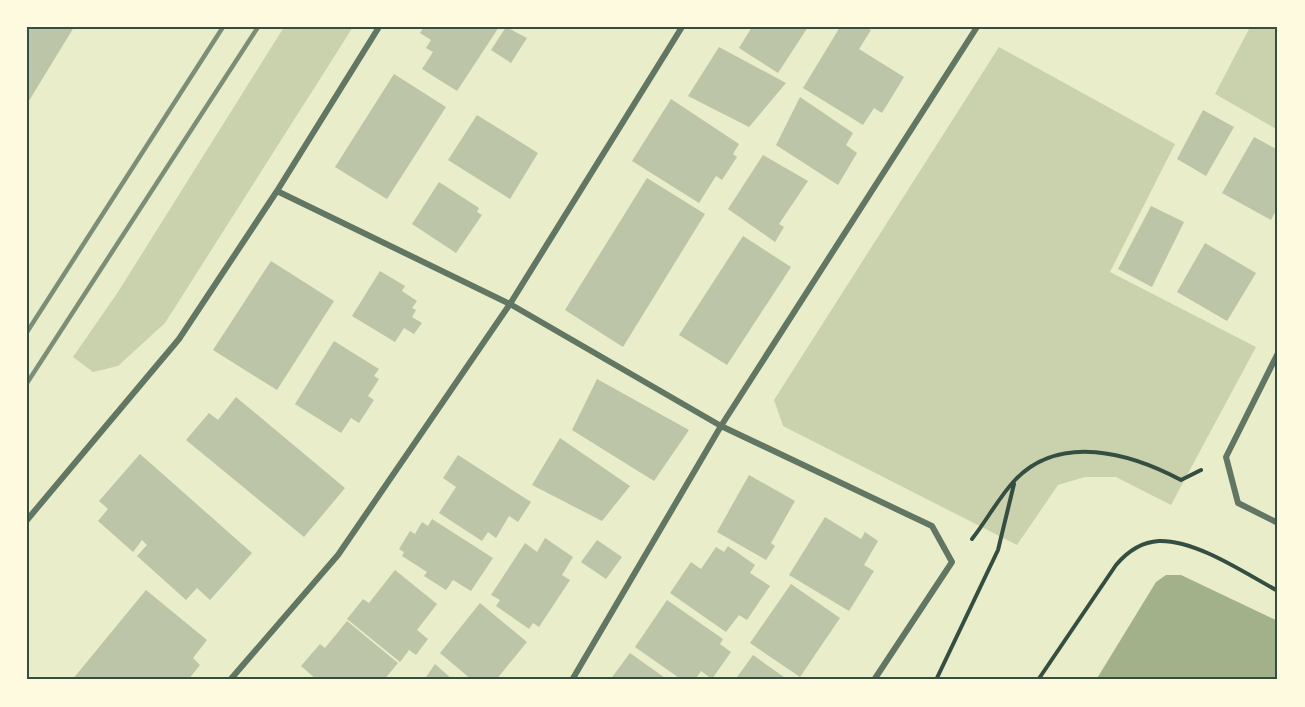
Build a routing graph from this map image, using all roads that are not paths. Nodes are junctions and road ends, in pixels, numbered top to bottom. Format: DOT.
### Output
graph roads {
  1 [pos="379,27"];
  2 [pos="682,27"];
  3 [pos="977,27"];
  4 [pos="277,191"];
  5 [pos="510,304"];
  6 [pos="1278,353"];
  7 [pos="721,426"];
  8 [pos="27,520"];
  9 [pos="1278,523"];
  10 [pos="230,680"];
  11 [pos="572,680"];
  12 [pos="874,680"];
  1 -- 4 [label="street"];
  2 -- 5 [label="street"];
  3 -- 7 [label="street"];
  4 -- 5 [label="street"];
  4 -- 8 [label="street"];
  5 -- 7 [label="street"];
  5 -- 10 [label="street"];
  6 -- 9 [label="street"];
  7 -- 11 [label="street"];
  7 -- 12 [label="street"];
}
